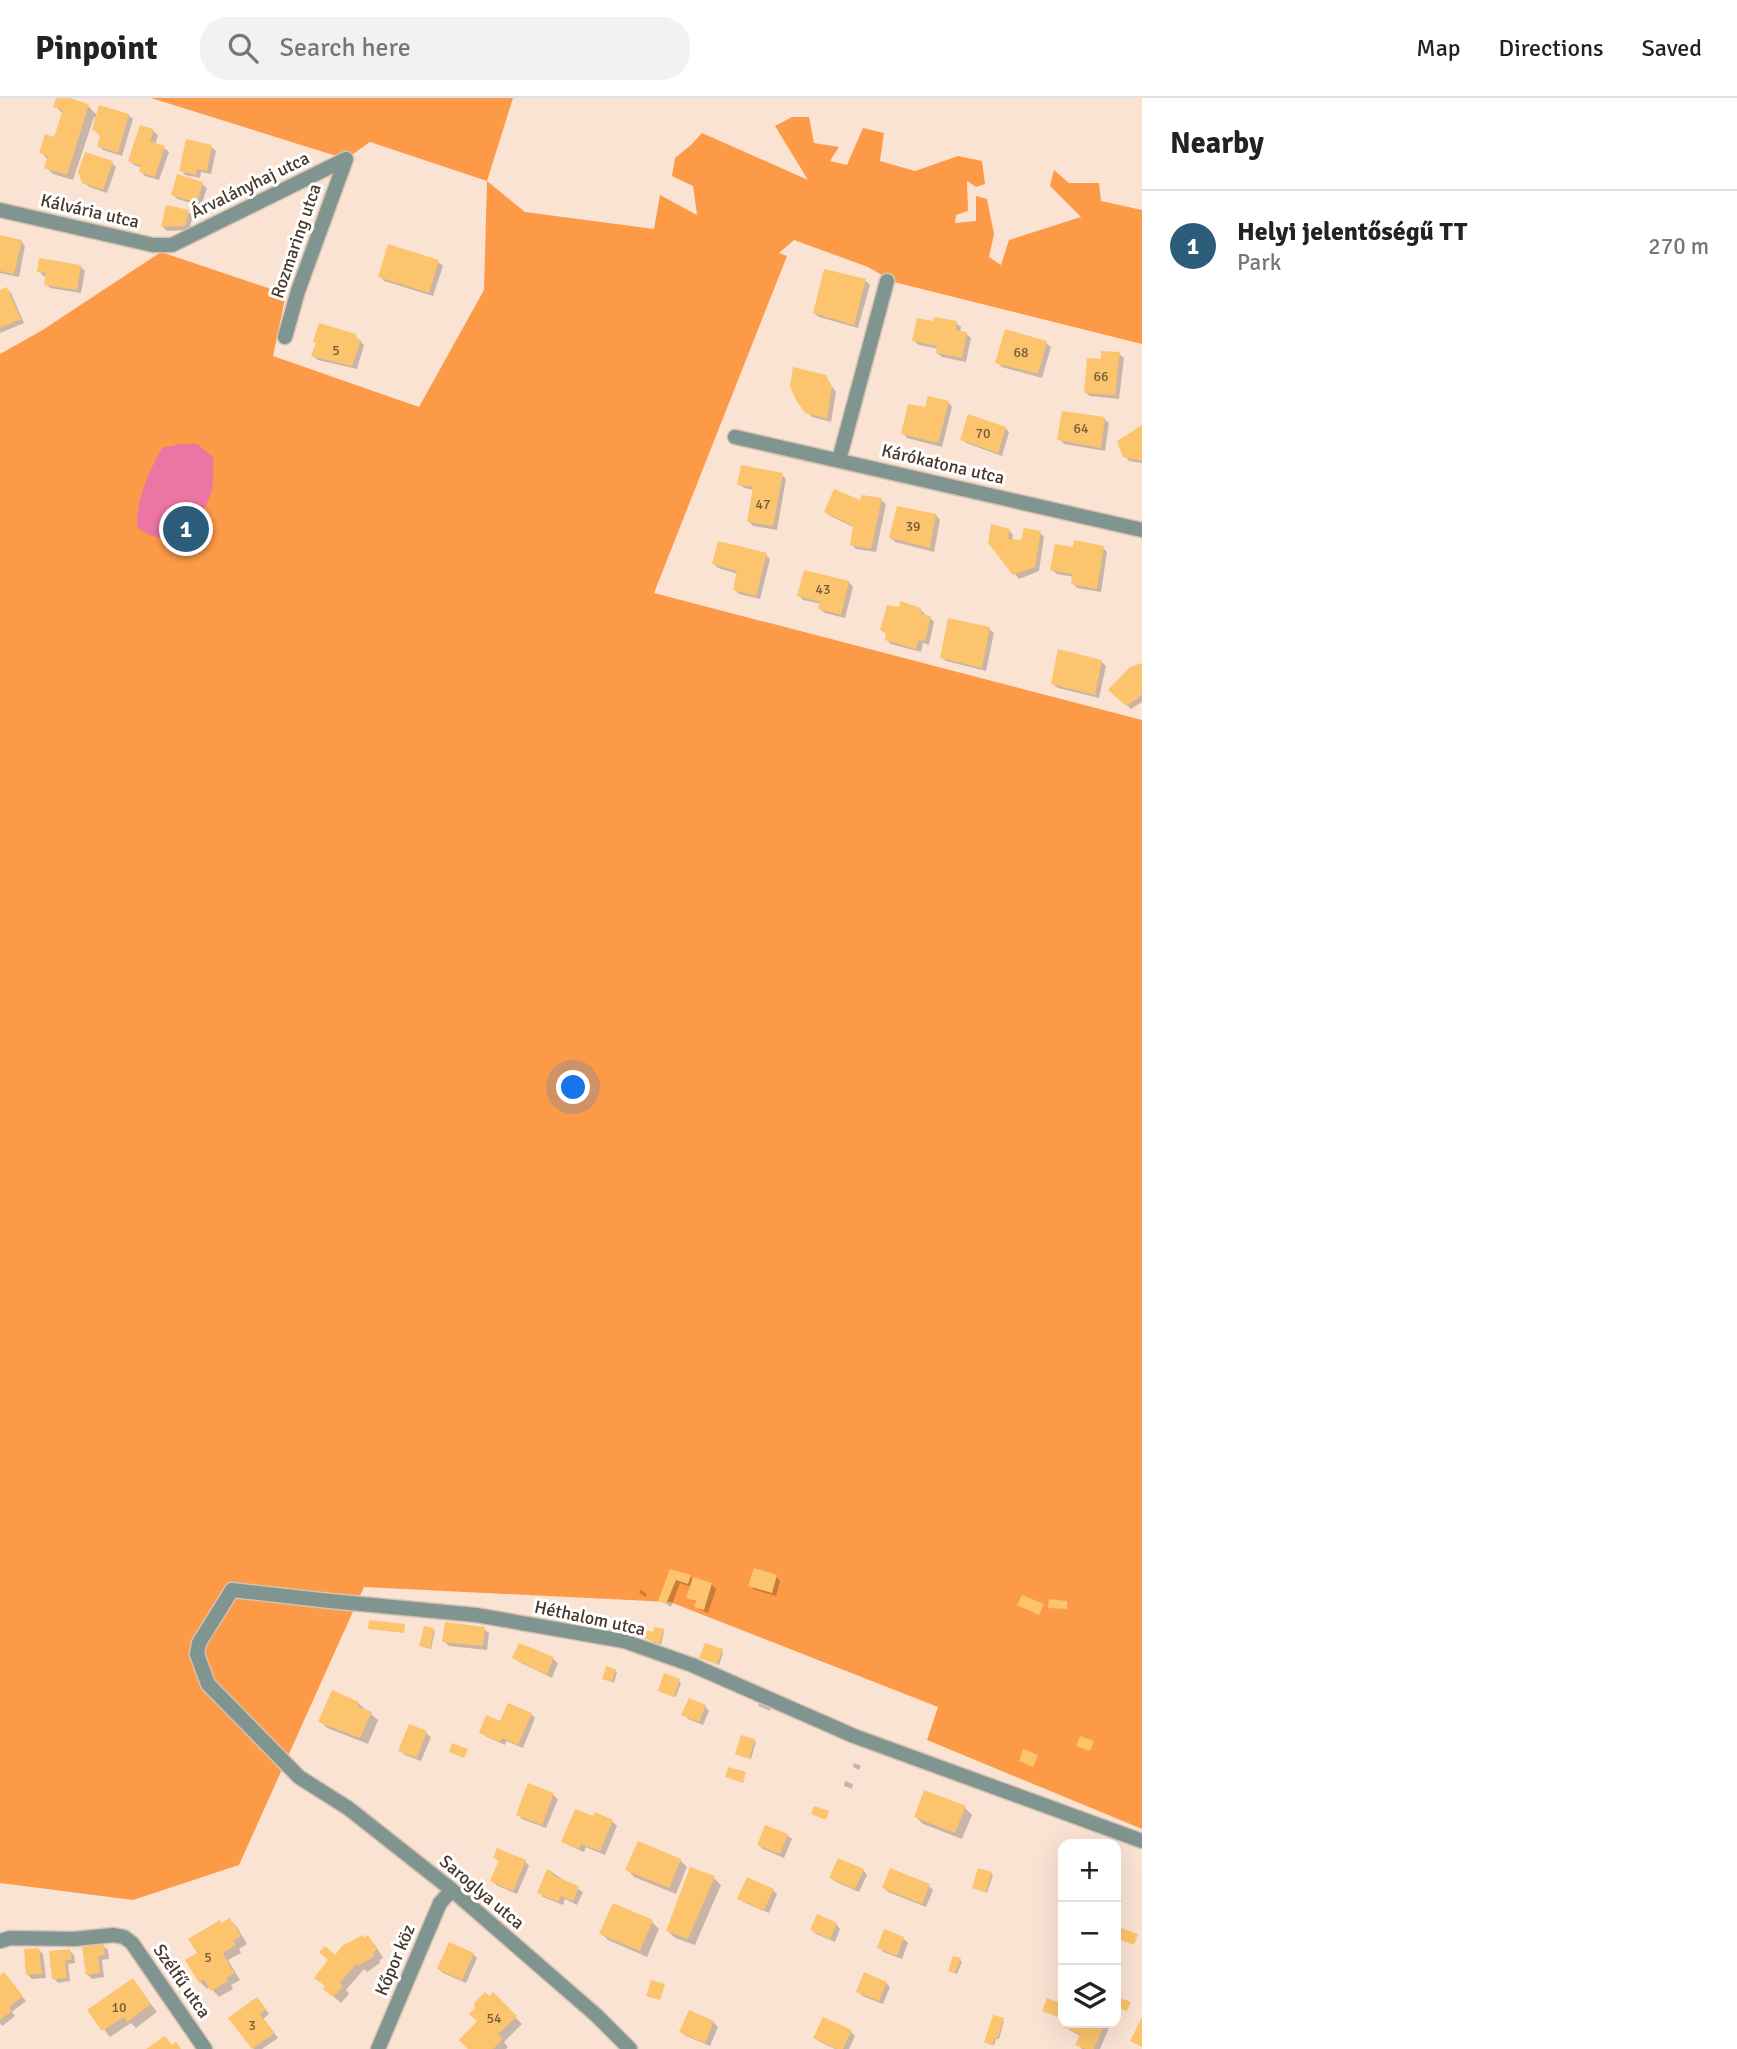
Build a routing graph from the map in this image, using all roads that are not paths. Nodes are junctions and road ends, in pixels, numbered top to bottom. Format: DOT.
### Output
graph roads {
  1 [pos="346,159"];
  2 [pos="0,210"];
  3 [pos="172,245"];
  4 [pos="887,281"];
  5 [pos="285,337"];
  6 [pos="735,437"];
  7 [pos="839,460"];
  8 [pos="1142,530"];
  9 [pos="299,1777"];
  10 [pos="1142,1841"];
  11 [pos="452,1890"];
  12 [pos="0,1941"];
  13 [pos="205,2049"];
  14 [pos="378,2049"];
  15 [pos="630,2049"];
  1 -- 3 [label="street, Árvalányhaj utca"];
  1 -- 5 [label="street, Rozmaring utca"];
  2 -- 3 [label="street, Kálvária utca"];
  4 -- 7 [label="street"];
  6 -- 7 [label="street, Kárókatona utca"];
  7 -- 8 [label="street, Kárókatona utca"];
  9 -- 10 [label="street, Héthalom utca"];
  9 -- 11 [label="street, Saroglya utca"];
  11 -- 14 [label="street, Kőpor köz"];
  11 -- 15 [label="street, Saroglya utca"];
  12 -- 13 [label="street, Szélfű utca"];
}
